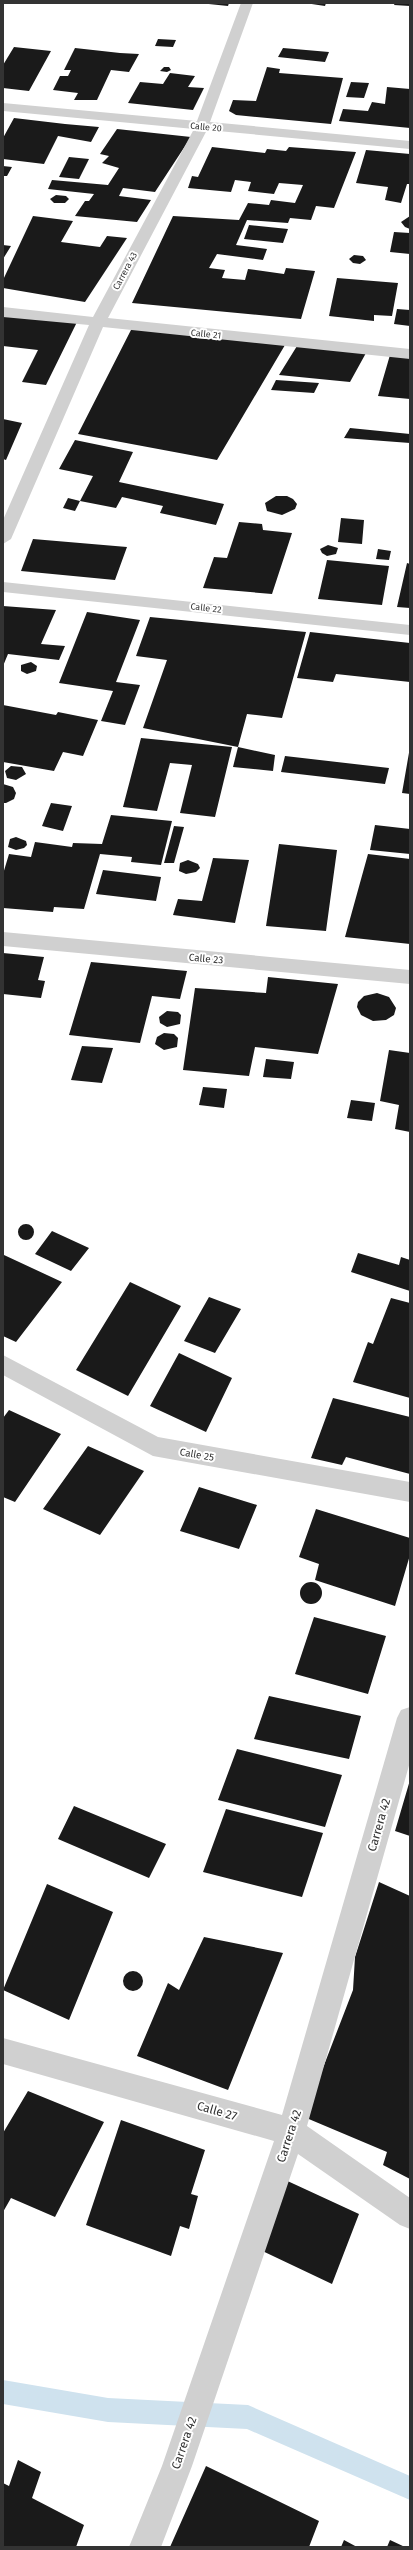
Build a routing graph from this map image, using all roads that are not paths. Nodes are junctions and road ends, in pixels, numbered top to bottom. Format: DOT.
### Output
graph roads {
  1 [pos="247,3"];
  2 [pos="3,107"];
  3 [pos="202,126"];
  4 [pos="410,145"];
  5 [pos="3,312"];
  6 [pos="97,324"];
  7 [pos="410,354"];
  8 [pos="3,539"];
  9 [pos="3,587"];
  10 [pos="410,630"];
  11 [pos="3,938"];
  12 [pos="410,977"];
  13 [pos="3,1364"];
  14 [pos="410,1492"];
  15 [pos="410,1718"];
  16 [pos="3,2051"];
  17 [pos="291,2132"];
  18 [pos="410,2214"];
  19 [pos="145,2547"];
  1 -- 3 [label="street, Carrera 43"];
  2 -- 3 [label="street, Calle 20"];
  3 -- 4 [label="street, Calle 20"];
  3 -- 6 [label="street, Carrera 43"];
  5 -- 6 [label="street, Calle 21"];
  6 -- 7 [label="street, Calle 21"];
  6 -- 8 [label="street, Carrera 43"];
  9 -- 10 [label="street, Calle 22"];
  11 -- 12 [label="street, Calle 23"];
  13 -- 14 [label="street, Calle 25"];
  15 -- 17 [label="street, Carrera 42"];
  16 -- 17 [label="street, Calle 27"];
  17 -- 18 [label="street, Calle 27"];
  17 -- 19 [label="street, Carrera 42"];
}
